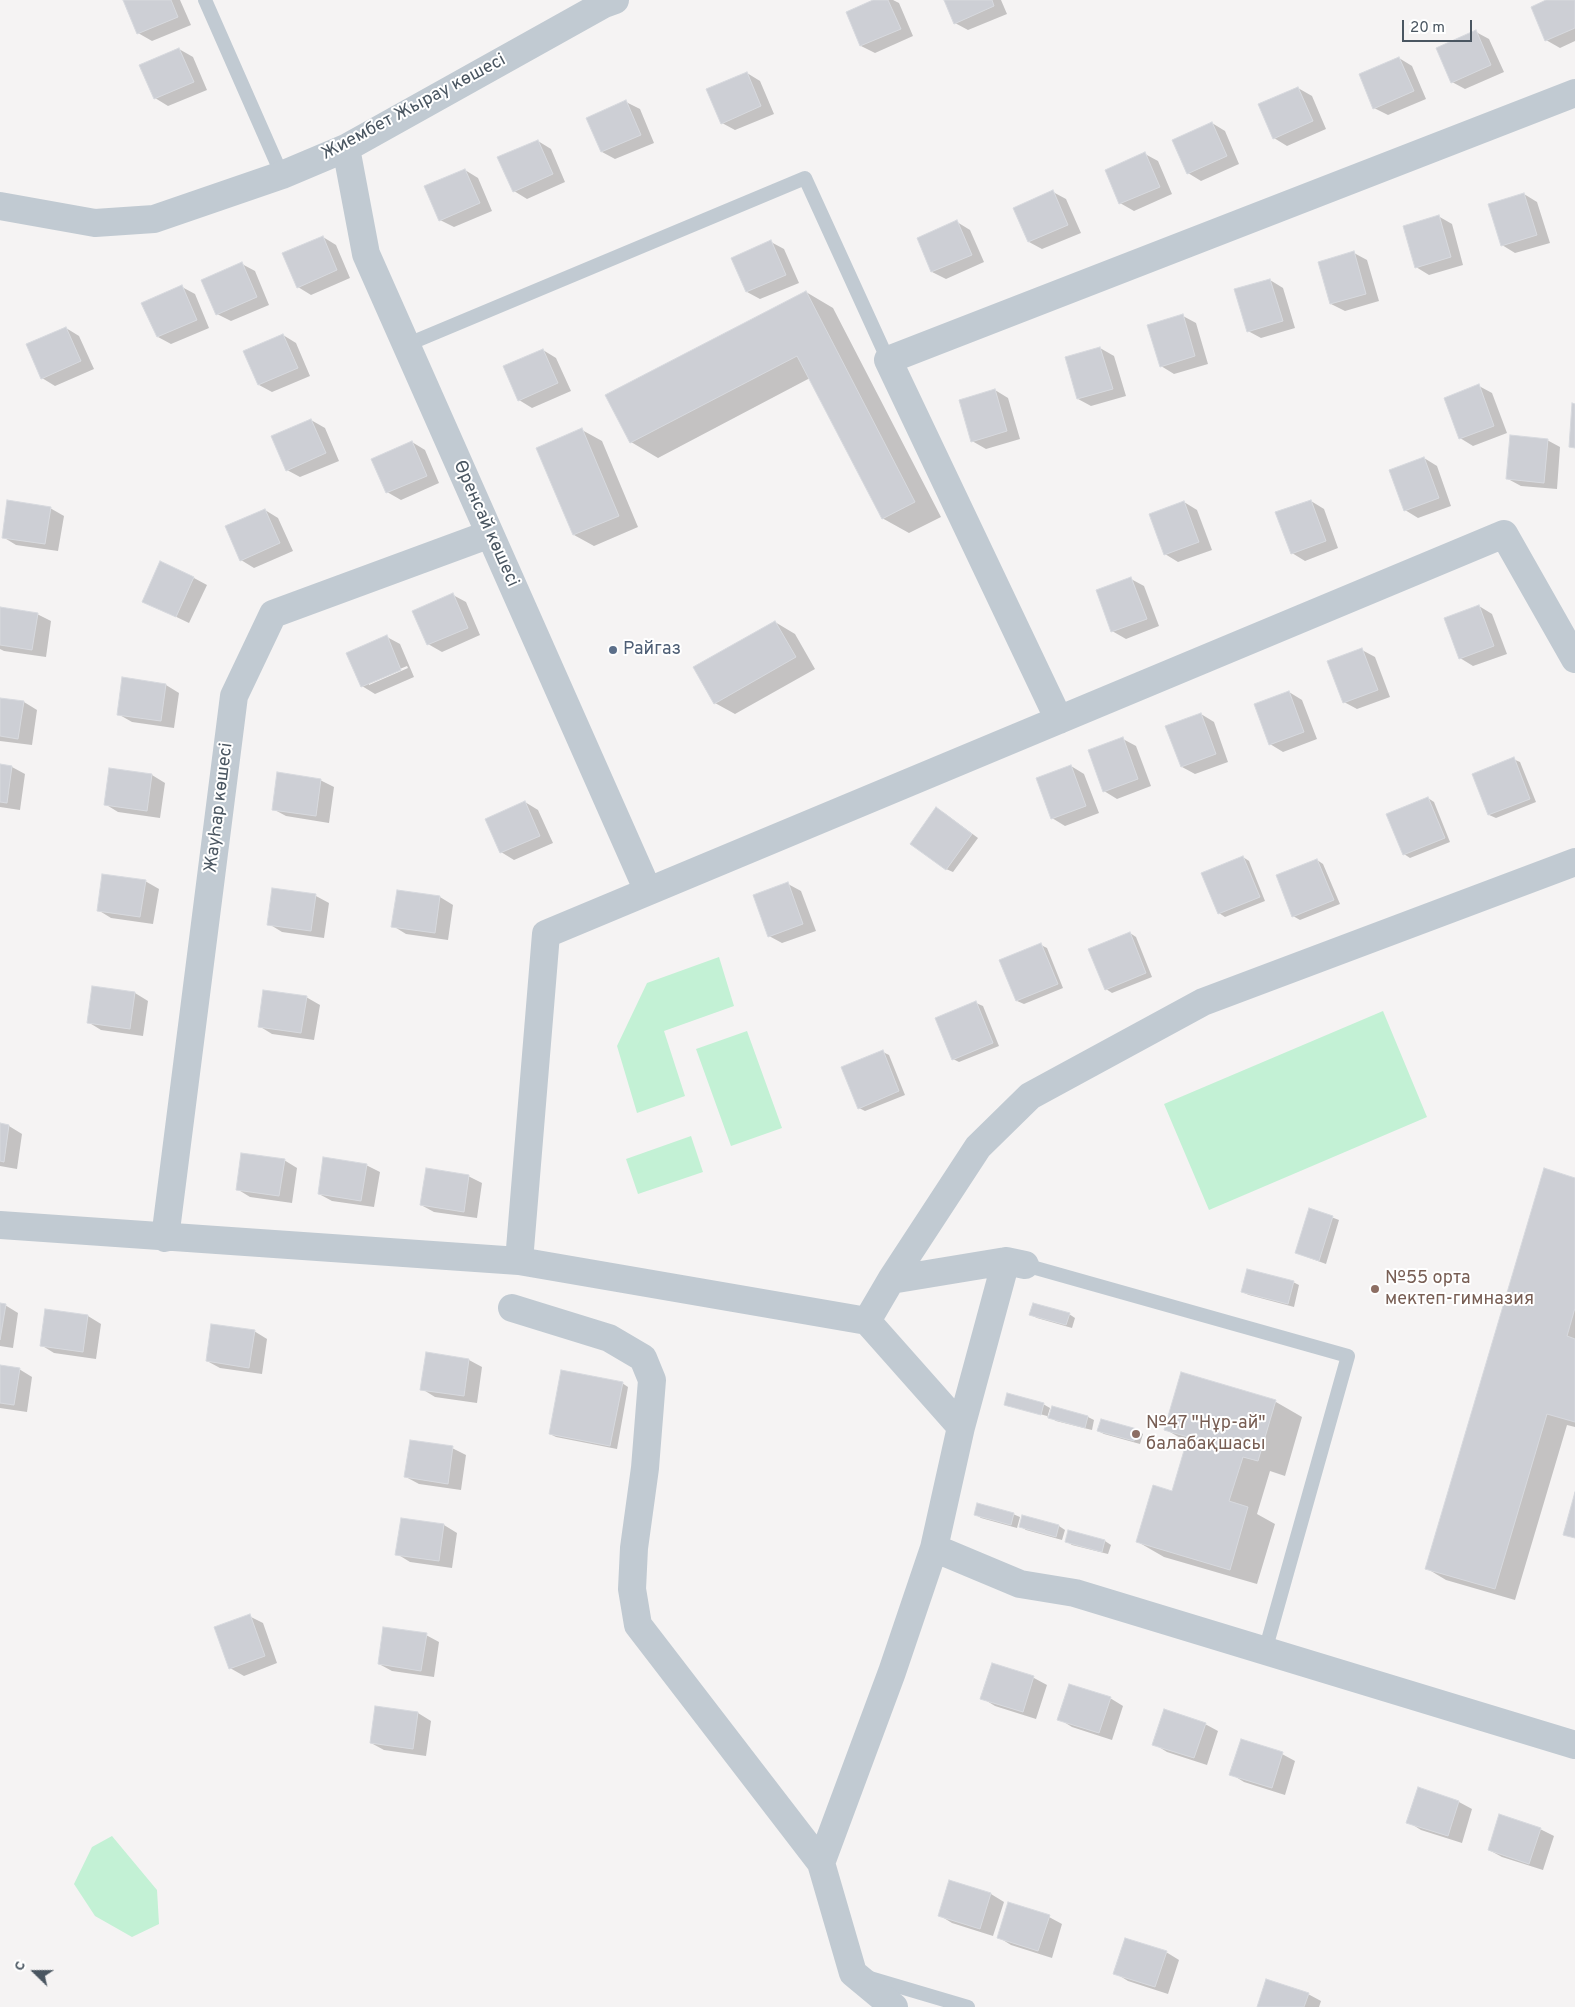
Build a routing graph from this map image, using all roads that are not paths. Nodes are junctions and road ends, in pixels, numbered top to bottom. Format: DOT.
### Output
graph roads {
  1 [pos="205,0"];
  2 [pos="615,0"];
  3 [pos="1575,93"];
  4 [pos="346,148"];
  5 [pos="282,175"];
  6 [pos="0,206"];
  7 [pos="406,345"];
  8 [pos="888,360"];
  9 [pos="490,534"];
  10 [pos="1575,658"];
  11 [pos="1059,720"];
  12 [pos="1575,862"];
  13 [pos="648,892"];
  14 [pos="0,1226"];
  15 [pos="165,1238"];
  16 [pos="519,1261"];
  17 [pos="1016,1263"];
  18 [pos="891,1280"];
  19 [pos="512,1308"];
  20 [pos="867,1321"];
  21 [pos="961,1427"];
  22 [pos="934,1548"];
  23 [pos="1266,1651"];
  24 [pos="1575,1745"];
  25 [pos="821,1863"];
  26 [pos="853,1973"];
  27 [pos="859,2007"];
  28 [pos="894,2007"];
  29 [pos="968,2007"];
  1 -- 5 [label="lane"];
  2 -- 4 [label="street, Жиембет Жырау көшесі"];
  3 -- 8 [label="street"];
  4 -- 5 [label="street, Жиембет Жырау көшесі"];
  4 -- 7 [label="street, Өренсай көшесі"];
  5 -- 6 [label="street, Жиембет Жырау көшесі"];
  7 -- 8 [label="lane"];
  7 -- 9 [label="street, Өренсай көшесі"];
  8 -- 11 [label="street"];
  9 -- 13 [label="street, Өренсай көшесі"];
  9 -- 15 [label="street, ЖауҺар көшесі"];
  10 -- 11 [label="street"];
  11 -- 13 [label="street"];
  12 -- 18 [label="street"];
  13 -- 16 [label="street"];
  14 -- 15 [label="street"];
  15 -- 16 [label="street"];
  16 -- 20 [label="street"];
  17 -- 18 [label="street"];
  17 -- 21 [label="street"];
  17 -- 23 [label="lane"];
  18 -- 20 [label="street"];
  19 -- 25 [label="street"];
  20 -- 21 [label="street"];
  21 -- 22 [label="street"];
  22 -- 23 [label="street"];
  22 -- 25 [label="street"];
  23 -- 24 [label="street"];
  25 -- 26 [label="street"];
  26 -- 27 [label="street"];
  26 -- 28 [label="street"];
  26 -- 29 [label="lane"];
}
